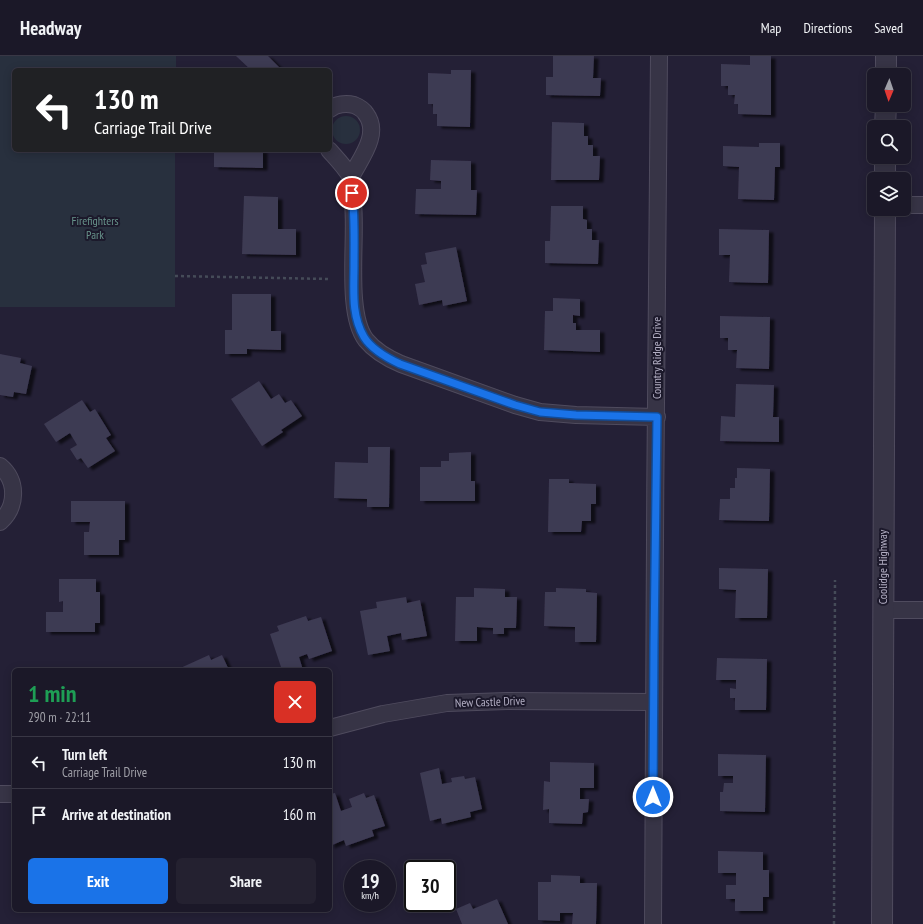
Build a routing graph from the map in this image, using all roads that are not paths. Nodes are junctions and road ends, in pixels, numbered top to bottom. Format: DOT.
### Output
graph roads {
  1 [pos="659,56"];
  2 [pos="886,56"];
  3 [pos="886,68"];
  4 [pos="332,108"];
  5 [pos="331,152"];
  6 [pos="351,177"];
  7 [pos="911,205"];
  8 [pos="923,206"];
  9 [pos="885,216"];
  10 [pos="657,417"];
  11 [pos="0,466"];
  12 [pos="0,522"];
  13 [pos="883,610"];
  14 [pos="923,610"];
  15 [pos="653,702"];
  16 [pos="332,727"];
  17 [pos="0,794"];
  18 [pos="12,794"];
  19 [pos="653,924"];
  20 [pos="882,924"];
  1 -- 10 [label="street, Country Ridge Drive"];
  2 -- 3 [label="street"];
  4 -- 6 [label="street"];
  5 -- 6 [label="street"];
  6 -- 10 [label="street"];
  7 -- 8 [label="street"];
  9 -- 13 [label="street, Coolidge Highway"];
  10 -- 15 [label="street, Country Ridge Drive"];
  11 -- 12 [label="street"];
  13 -- 14 [label="street"];
  13 -- 20 [label="street, Coolidge Highway"];
  15 -- 16 [label="street, New Castle Drive"];
  15 -- 19 [label="street, Country Ridge Drive"];
  17 -- 18 [label="street"];
}
